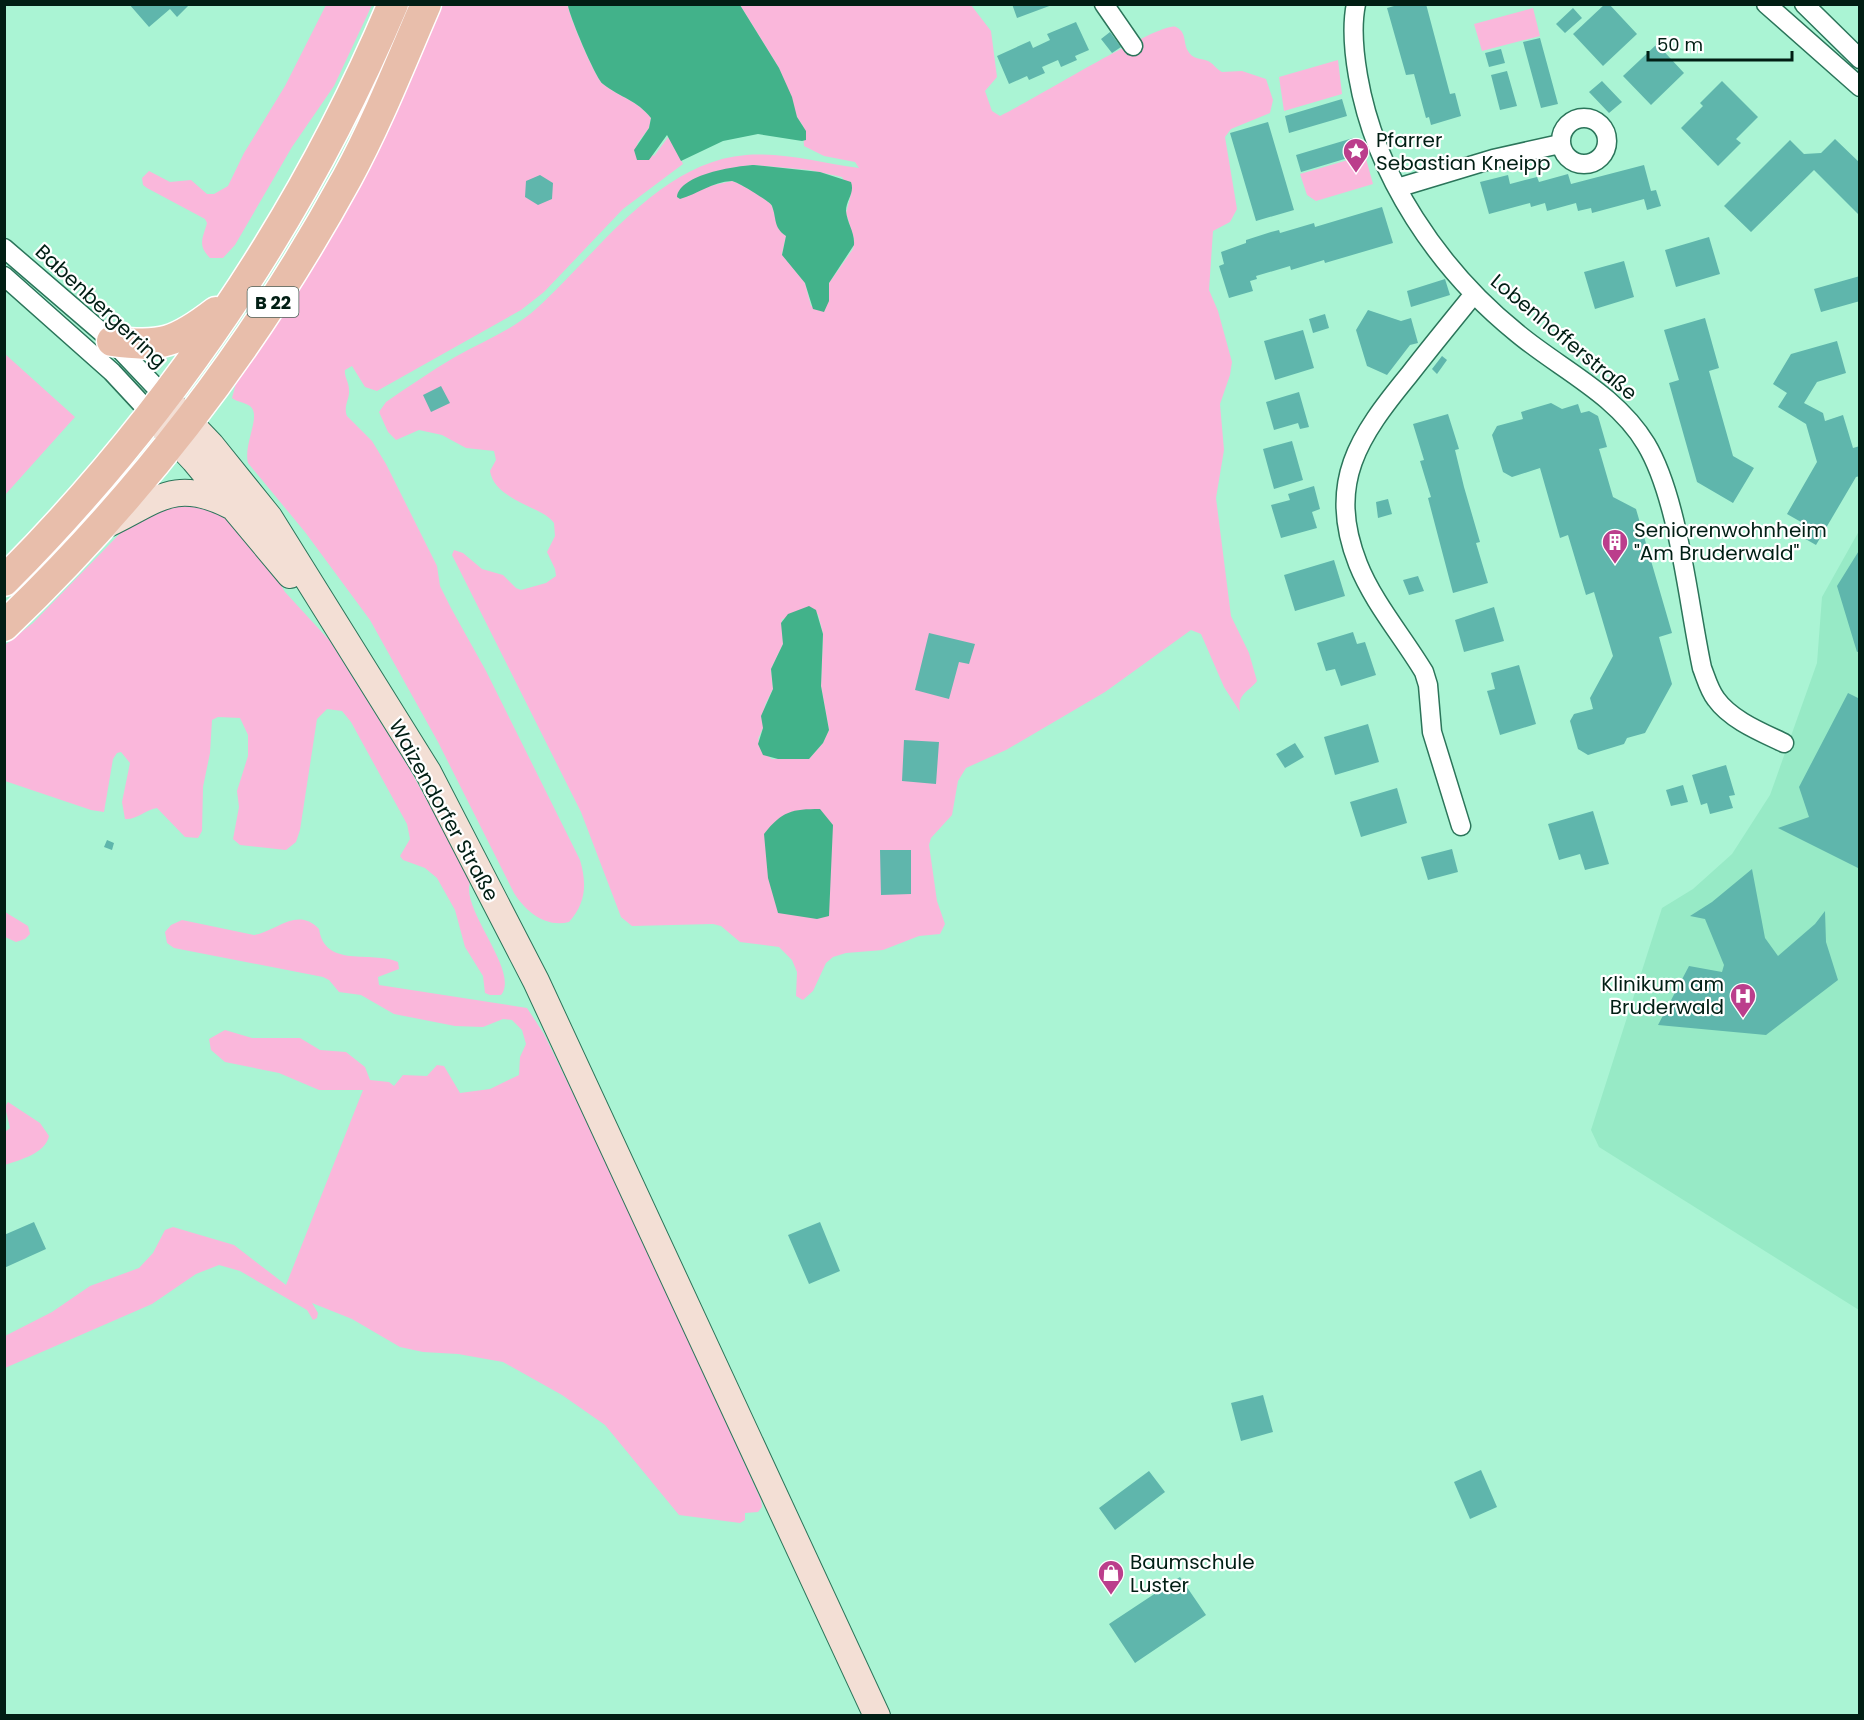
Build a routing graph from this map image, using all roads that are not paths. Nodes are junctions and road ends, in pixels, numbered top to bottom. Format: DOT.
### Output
graph roads {
  1 [pos="393,4"];
  2 [pos="426,4"];
  3 [pos="1104,4"];
  4 [pos="1356,4"];
  5 [pos="1766,4"];
  6 [pos="1804,4"];
  7 [pos="1133,46"];
  8 [pos="1860,59"];
  9 [pos="1860,87"];
  10 [pos="1560,144"];
  11 [pos="1397,188"];
  12 [pos="4,248"];
  13 [pos="4,276"];
  14 [pos="1474,294"];
  15 [pos="235,297"];
  16 [pos="112,341"];
  17 [pos="158,406"];
  18 [pos="182,431"];
  19 [pos="234,507"];
  20 [pos="97,529"];
  21 [pos="4,581"];
  22 [pos="4,626"];
  23 [pos="346,642"];
  24 [pos="1784,743"];
  25 [pos="1461,826"];
  26 [pos="877,1716"];
  1 -- 15 [label="main road, B 22"];
  2 -- 18 [label="main road, B 22"];
  3 -- 7 [label="street"];
  4 -- 11 [label="street, Lobenhofferstraße"];
  5 -- 9 [label="street"];
  6 -- 8 [label="street"];
  10 -- 11 [label="street"];
  11 -- 14 [label="street, Lobenhofferstraße"];
  12 -- 16 [label="street, Babenbergerring"];
  13 -- 17 [label="street, Babenbergerring"];
  14 -- 24 [label="street, Lobenhofferstraße"];
  14 -- 25 [label="street"];
  15 -- 16 [label="main road"];
  15 -- 17 [label="main road, B 22"];
  16 -- 17 [label="street, Babenbergerring"];
  17 -- 18 [label="main road, Waizendorfer Straße"];
  17 -- 21 [label="main road, B 22"];
  18 -- 19 [label="main road, Waizendorfer Straße"];
  18 -- 20 [label="main road, B 22"];
  18 -- 23 [label="main road, Waizendorfer Straße"];
  19 -- 20 [label="main road"];
  19 -- 23 [label="main road, Waizendorfer Straße"];
  20 -- 22 [label="main road, B 22"];
  23 -- 26 [label="main road, Waizendorfer Straße"];
}
